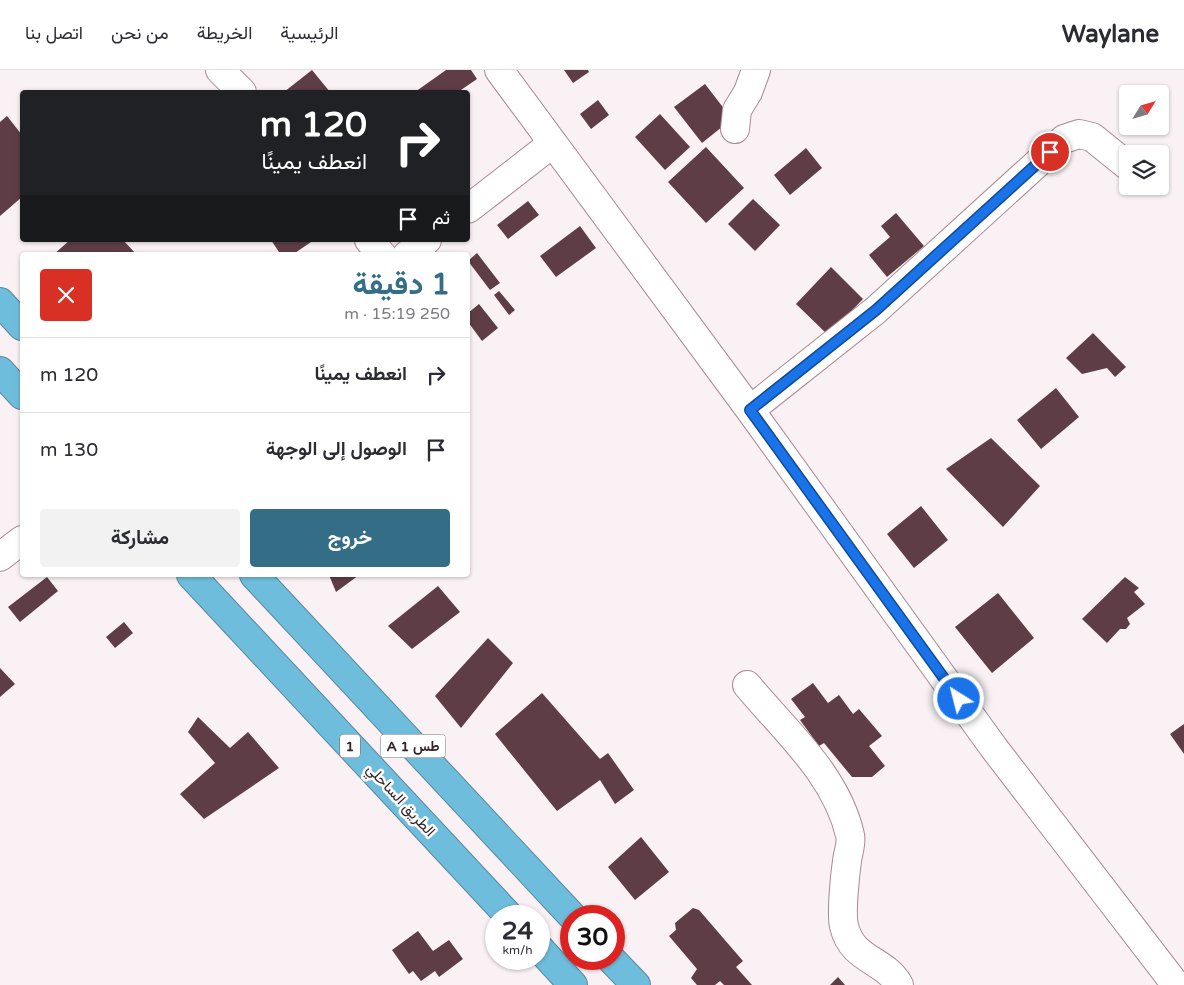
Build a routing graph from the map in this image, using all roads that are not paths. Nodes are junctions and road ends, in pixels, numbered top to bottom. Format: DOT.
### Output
graph roads {
  1 [pos="220,70"];
  2 [pos="499,70"];
  3 [pos="756,70"];
  4 [pos="240,90"];
  5 [pos="735,129"];
  6 [pos="553,143"];
  7 [pos="1119,159"];
  8 [pos="470,207"];
  9 [pos="371,242"];
  10 [pos="424,242"];
  11 [pos="379,252"];
  12 [pos="411,252"];
  13 [pos="0,302"];
  14 [pos="20,324"];
  15 [pos="0,371"];
  16 [pos="20,393"];
  17 [pos="750,410"];
  18 [pos="20,542"];
  19 [pos="0,557"];
  20 [pos="192,577"];
  21 [pos="256,577"];
  22 [pos="747,685"];
  23 [pos="499,905"];
  24 [pos="562,905"];
  25 [pos="550,960"];
  26 [pos="622,970"];
  27 [pos="573,985"];
  28 [pos="636,985"];
  29 [pos="899,985"];
  30 [pos="1176,985"];
  1 -- 4 [label="street"];
  2 -- 6 [label="street"];
  3 -- 5 [label="street"];
  6 -- 8 [label="street"];
  6 -- 17 [label="street"];
  7 -- 17 [label="street"];
  9 -- 11 [label="street"];
  10 -- 12 [label="street"];
  13 -- 14 [label="highway"];
  15 -- 16 [label="highway"];
  17 -- 30 [label="street"];
  18 -- 19 [label="street"];
  20 -- 23 [label="highway, الطريق الساحلي / 1"];
  21 -- 24 [label="highway, A 1 طس"];
  22 -- 29 [label="street"];
  25 -- 27 [label="highway"];
  26 -- 28 [label="highway"];
}
